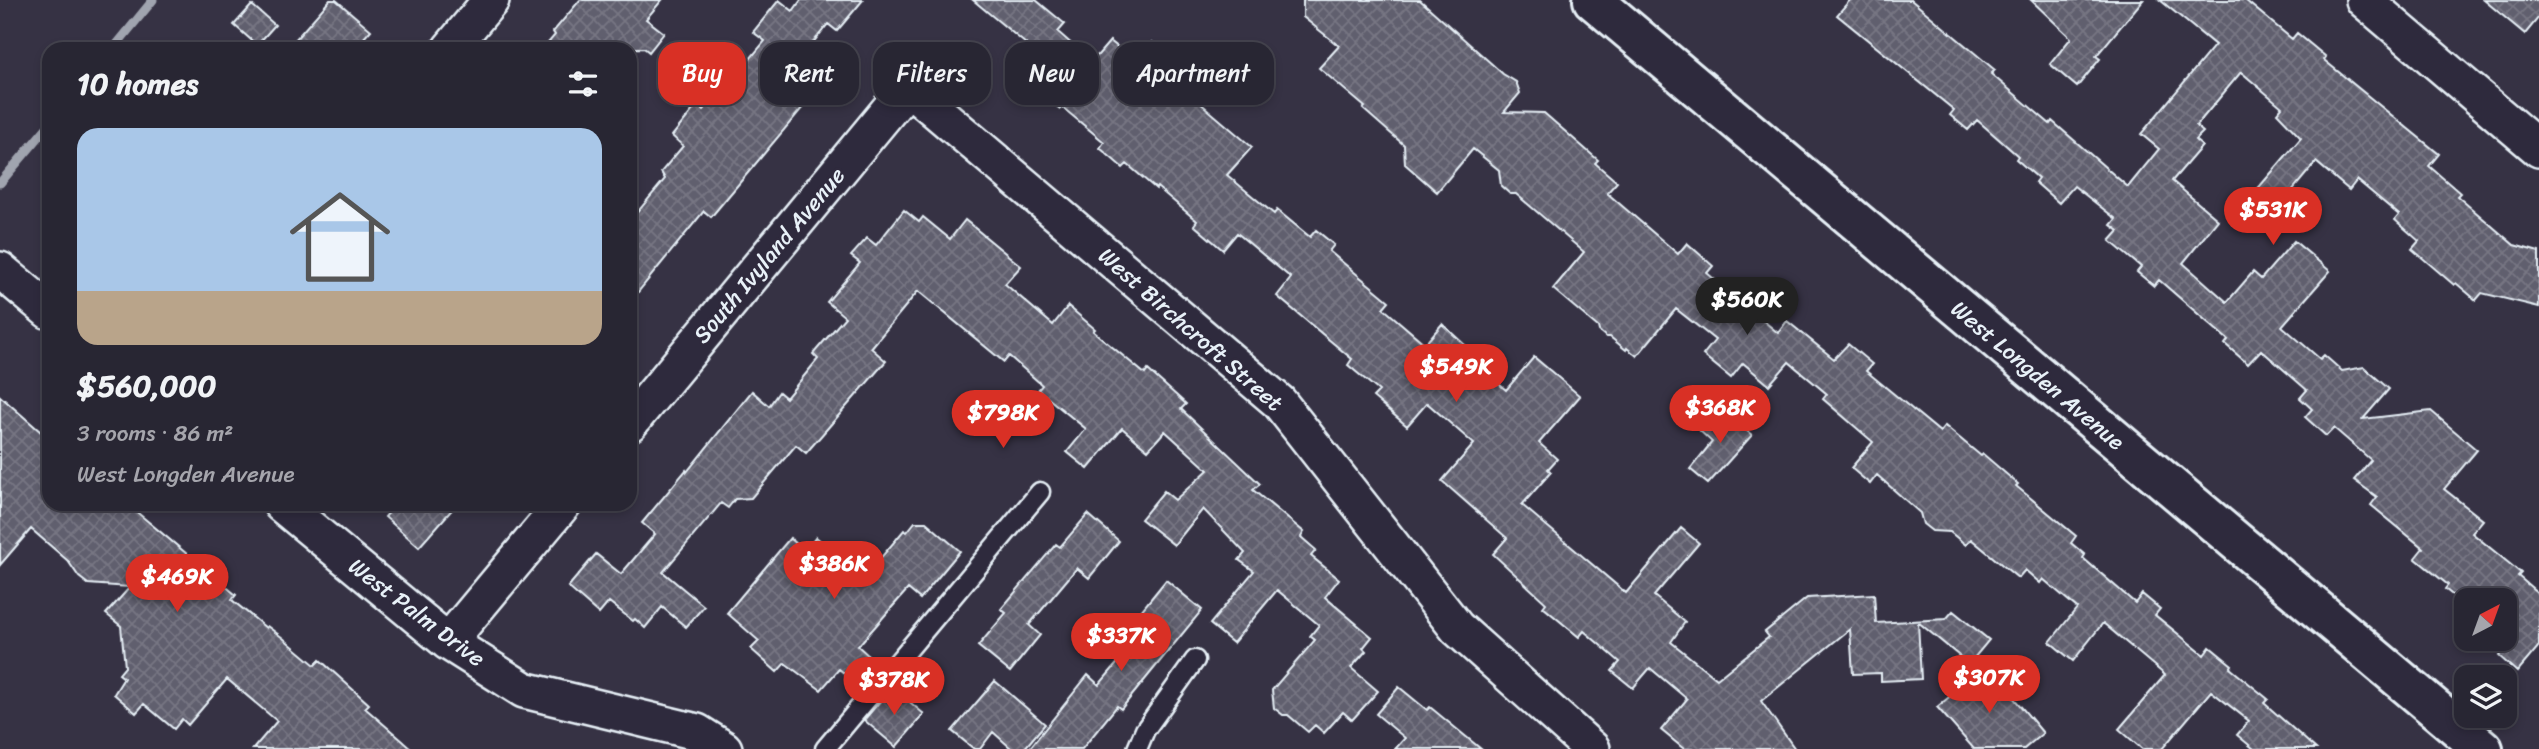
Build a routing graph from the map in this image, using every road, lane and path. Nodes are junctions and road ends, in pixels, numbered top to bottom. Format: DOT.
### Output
graph roads {
  1 [pos="491,0"];
  2 [pos="1593,0"];
  3 [pos="2364,0"];
  4 [pos="456,42"];
  5 [pos="893,105"];
  6 [pos="929,105"];
  7 [pos="2539,149"];
  8 [pos="0,270"];
  9 [pos="42,305"];
  10 [pos="637,415"];
  11 [pos="1040,492"];
  12 [pos="290,511"];
  13 [pos="557,511"];
  14 [pos="449,642"];
  15 [pos="1195,660"];
  16 [pos="724,749"];
  17 [pos="825,749"];
  18 [pos="1138,749"];
  19 [pos="1592,749"];
  20 [pos="2483,749"];
  1 -- 4 [label="street"];
  2 -- 20 [label="street, West Longden Avenue"];
  3 -- 7 [label="street"];
  5 -- 10 [label="street, South Ivyland Avenue"];
  6 -- 19 [label="street, West Birchcroft Street"];
  8 -- 9 [label="street"];
  11 -- 17 [label="lane"];
  12 -- 14 [label="street, West Palm Drive"];
  13 -- 14 [label="street"];
  14 -- 16 [label="street, West Palm Drive"];
  15 -- 18 [label="lane"];
}
